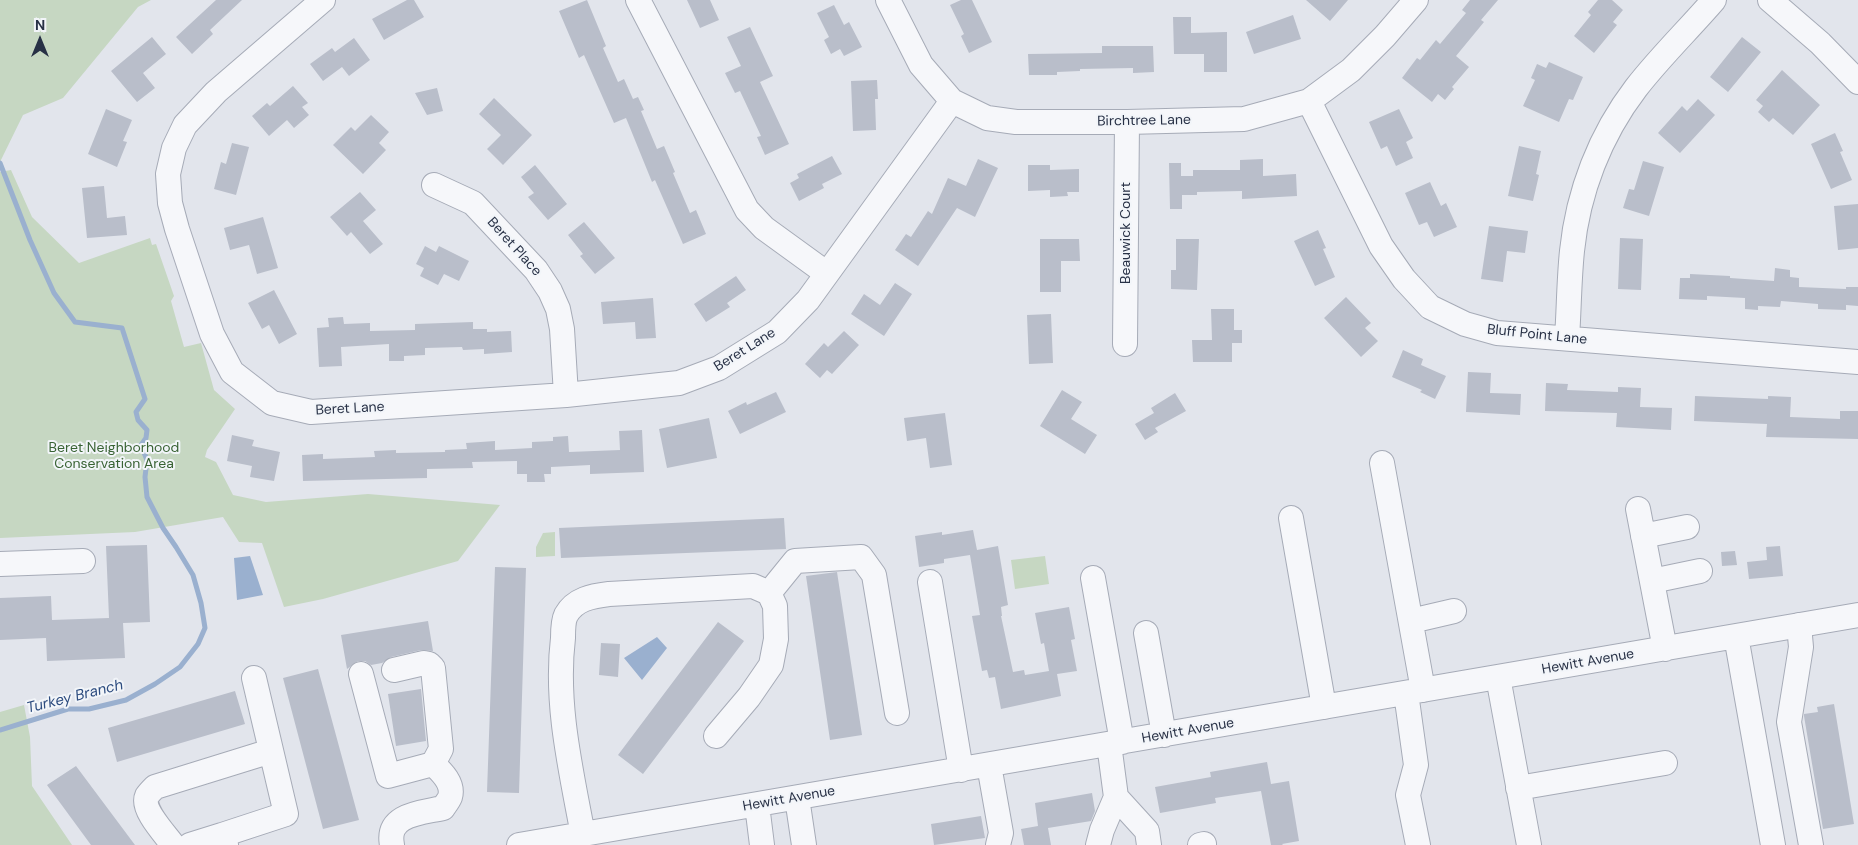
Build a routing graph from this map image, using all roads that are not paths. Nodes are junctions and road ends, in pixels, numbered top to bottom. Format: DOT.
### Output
graph roads {
  1 [pos="323,0"];
  2 [pos="638,0"];
  3 [pos="888,0"];
  4 [pos="1416,0"];
  5 [pos="1714,0"];
  6 [pos="1770,0"];
  7 [pos="1858,82"];
  8 [pos="952,101"];
  9 [pos="1309,101"];
  10 [pos="1127,122"];
  11 [pos="434,185"];
  12 [pos="826,274"];
  13 [pos="1567,338"];
  14 [pos="1125,344"];
  15 [pos="1858,362"];
  16 [pos="566,395"];
  17 [pos="1382,463"];
  18 [pos="1638,509"];
  19 [pos="1291,518"];
  20 [pos="1687,527"];
  21 [pos="1644,536"];
  22 [pos="83,561"];
  23 [pos="0,564"];
  24 [pos="1700,571"];
  25 [pos="1093,578"];
  26 [pos="1652,581"];
  27 [pos="930,582"];
  28 [pos="769,593"];
  29 [pos="1454,611"];
  30 [pos="1858,616"];
  31 [pos="1411,620"];
  32 [pos="1799,626"];
  33 [pos="1146,633"];
  34 [pos="1736,636"];
  35 [pos="1665,649"];
  36 [pos="394,670"];
  37 [pos="361,674"];
  38 [pos="1498,677"];
  39 [pos="254,678"];
  40 [pos="1414,692"];
  41 [pos="1324,707"];
  42 [pos="897,713"];
  43 [pos="1164,735"];
  44 [pos="716,736"];
  45 [pos="1116,743"];
  46 [pos="271,751"];
  47 [pos="1665,763"];
  48 [pos="433,764"];
  49 [pos="989,765"];
  50 [pos="962,770"];
  51 [pos="1518,788"];
  52 [pos="1116,797"];
  53 [pos="797,798"];
  54 [pos="757,805"];
  55 [pos="572,839"];
  56 [pos="224,840"];
  57 [pos="172,845"];
  58 [pos="190,845"];
  59 [pos="392,845"];
  60 [pos="519,845"];
  61 [pos="762,845"];
  62 [pos="804,845"];
  63 [pos="998,845"];
  64 [pos="1098,845"];
  65 [pos="1149,845"];
  66 [pos="1418,845"];
  67 [pos="1529,845"];
  68 [pos="1773,845"];
  69 [pos="1811,845"];
  1 -- 16 [label="street, Beret Lane"];
  2 -- 12 [label="street"];
  3 -- 8 [label="street, Birchtree Lane"];
  4 -- 9 [label="street, Birchtree Lane"];
  5 -- 13 [label="street"];
  6 -- 7 [label="street"];
  8 -- 10 [label="street, Birchtree Lane"];
  8 -- 12 [label="street, Beret Lane"];
  9 -- 10 [label="street, Birchtree Lane"];
  9 -- 13 [label="street, Bluff Point Lane"];
  10 -- 14 [label="street, Beauwick Court"];
  11 -- 16 [label="street, Beret Place"];
  12 -- 16 [label="street, Beret Lane"];
  13 -- 15 [label="street, Bluff Point Lane"];
  17 -- 31 [label="street"];
  18 -- 21 [label="street"];
  19 -- 41 [label="street"];
  20 -- 21 [label="street"];
  21 -- 26 [label="street"];
  22 -- 23 [label="street"];
  24 -- 26 [label="street"];
  25 -- 45 [label="street"];
  26 -- 35 [label="street"];
  27 -- 50 [label="street"];
  28 -- 42 [label="street"];
  28 -- 44 [label="street"];
  28 -- 55 [label="street"];
  29 -- 31 [label="street"];
  30 -- 32 [label="street, Hewitt Avenue"];
  31 -- 40 [label="street"];
  32 -- 34 [label="street, Hewitt Avenue"];
  32 -- 69 [label="street"];
  33 -- 43 [label="street"];
  34 -- 35 [label="street, Hewitt Avenue"];
  34 -- 68 [label="street"];
  35 -- 38 [label="street, Hewitt Avenue"];
  36 -- 48 [label="street"];
  37 -- 48 [label="street"];
  38 -- 40 [label="street, Hewitt Avenue"];
  38 -- 51 [label="street"];
  39 -- 46 [label="street"];
  40 -- 41 [label="street, Hewitt Avenue"];
  40 -- 66 [label="street"];
  41 -- 43 [label="street, Hewitt Avenue"];
  43 -- 45 [label="street, Hewitt Avenue"];
  45 -- 49 [label="street, Hewitt Avenue"];
  45 -- 52 [label="street"];
  46 -- 56 [label="street"];
  46 -- 57 [label="street"];
  47 -- 51 [label="street"];
  48 -- 59 [label="street"];
  49 -- 50 [label="street, Hewitt Avenue"];
  49 -- 63 [label="street"];
  50 -- 53 [label="street, Hewitt Avenue"];
  51 -- 67 [label="street"];
  52 -- 64 [label="street"];
  52 -- 65 [label="street"];
  53 -- 54 [label="street, Hewitt Avenue"];
  53 -- 62 [label="street"];
  54 -- 55 [label="street, Hewitt Avenue"];
  54 -- 61 [label="street"];
  55 -- 60 [label="street, Hewitt Avenue"];
  56 -- 58 [label="street"];
}
